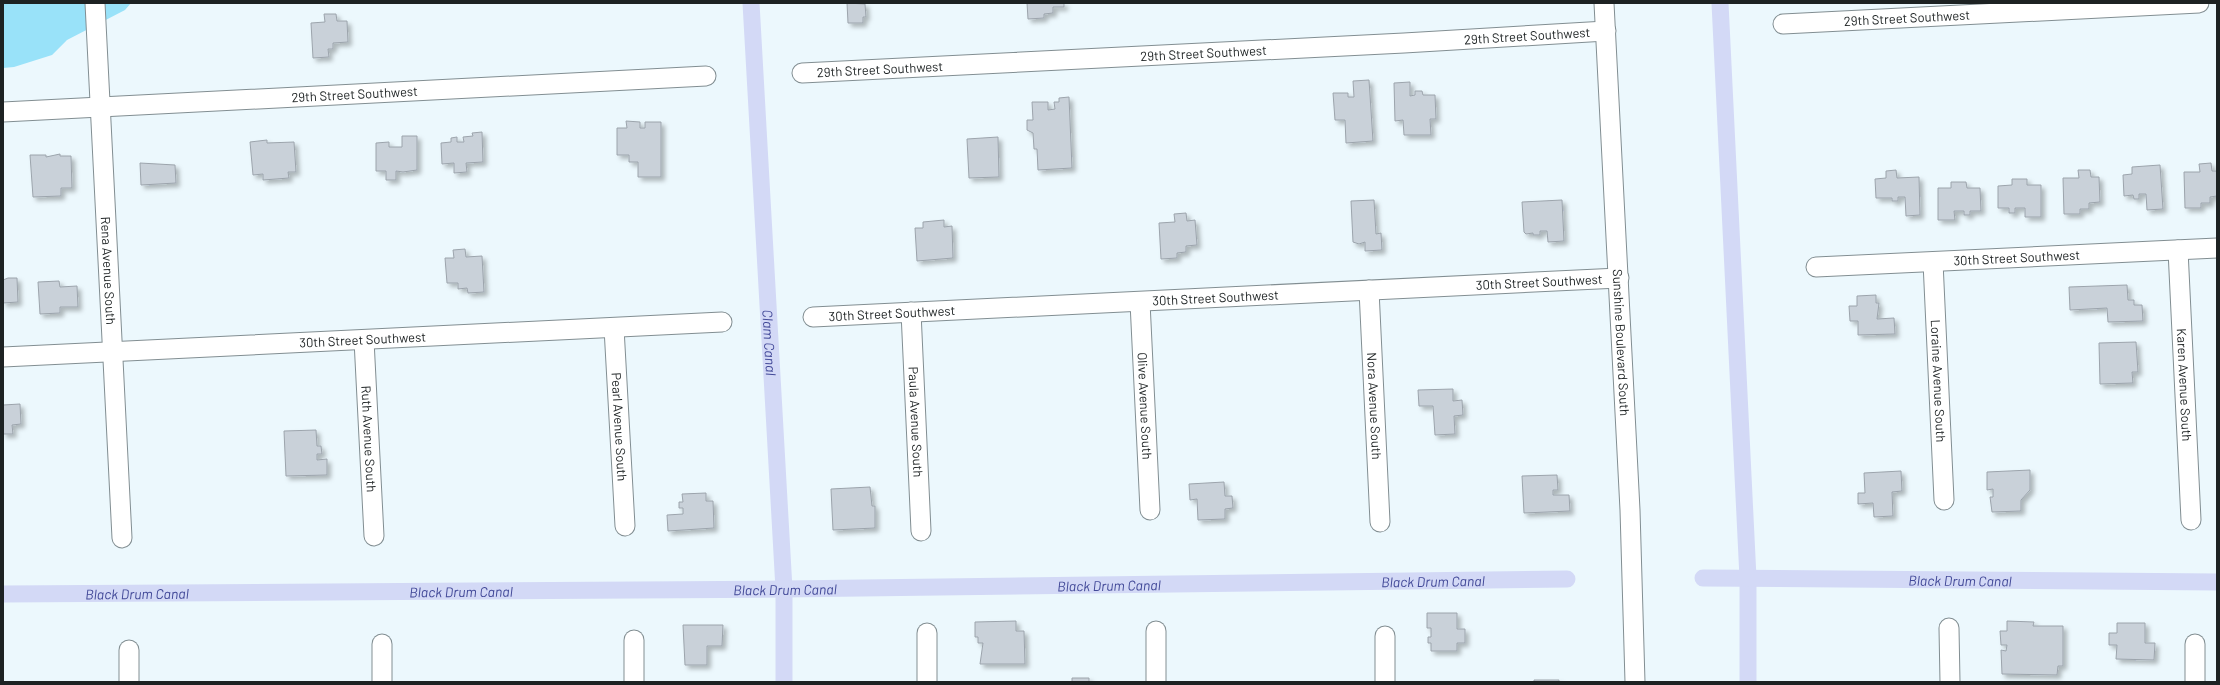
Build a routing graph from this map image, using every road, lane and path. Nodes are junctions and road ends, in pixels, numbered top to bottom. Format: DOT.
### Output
graph roads {
  1 [pos="95,3"];
  2 [pos="1604,3"];
  3 [pos="2199,3"];
  4 [pos="1783,24"];
  5 [pos="1606,30"];
  6 [pos="802,73"];
  7 [pos="706,76"];
  8 [pos="101,107"];
  9 [pos="3,112"];
  10 [pos="2217,248"];
  11 [pos="2178,250"];
  12 [pos="1932,262"];
  13 [pos="1816,267"];
  14 [pos="1618,278"];
  15 [pos="1369,290"];
  16 [pos="1140,302"];
  17 [pos="911,312"];
  18 [pos="813,317"];
  19 [pos="722,322"];
  20 [pos="614,328"];
  21 [pos="364,340"];
  22 [pos="113,352"];
  23 [pos="3,358"];
  24 [pos="1944,500"];
  25 [pos="1150,510"];
  26 [pos="2192,520"];
  27 [pos="1380,522"];
  28 [pos="625,526"];
  29 [pos="921,531"];
  30 [pos="374,536"];
  31 [pos="122,538"];
  32 [pos="1950,628"];
  33 [pos="1156,631"];
  34 [pos="927,633"];
  35 [pos="1386,636"];
  36 [pos="634,640"];
  37 [pos="382,644"];
  38 [pos="2195,644"];
  39 [pos="129,650"];
  40 [pos="129,682"];
  41 [pos="382,682"];
  42 [pos="634,682"];
  43 [pos="927,682"];
  44 [pos="1156,682"];
  45 [pos="1385,682"];
  46 [pos="1635,682"];
  47 [pos="1950,682"];
  48 [pos="2195,682"];
  1 -- 8 [label="street, Rena Avenue South"];
  2 -- 5 [label="street, Sunshine Boulevard South"];
  3 -- 4 [label="street, 29th Street Southwest"];
  5 -- 6 [label="street, 29th Street Southwest"];
  5 -- 14 [label="street, Sunshine Boulevard South"];
  7 -- 8 [label="street, 29th Street Southwest"];
  8 -- 9 [label="street, 29th Street Southwest"];
  8 -- 22 [label="street, Rena Avenue South"];
  10 -- 11 [label="street, 30th Street Southwest"];
  11 -- 12 [label="street, 30th Street Southwest"];
  11 -- 26 [label="street, Karen Avenue South"];
  12 -- 13 [label="street, 30th Street Southwest"];
  12 -- 24 [label="street, Loraine Avenue South"];
  14 -- 15 [label="street, 30th Street Southwest"];
  14 -- 46 [label="street, Sunshine Boulevard South"];
  15 -- 16 [label="street, 30th Street Southwest"];
  15 -- 27 [label="street, Nora Avenue South"];
  16 -- 17 [label="street, 30th Street Southwest"];
  16 -- 25 [label="street, Olive Avenue South"];
  17 -- 18 [label="street, 30th Street Southwest"];
  17 -- 29 [label="street, Paula Avenue South"];
  19 -- 20 [label="street, 30th Street Southwest"];
  20 -- 21 [label="street, 30th Street Southwest"];
  20 -- 28 [label="street, Pearl Avenue South"];
  21 -- 22 [label="street, 30th Street Southwest"];
  21 -- 30 [label="street, Ruth Avenue South"];
  22 -- 23 [label="street, 30th Street Southwest"];
  22 -- 31 [label="street, Rena Avenue South"];
  32 -- 47 [label="street"];
  33 -- 44 [label="street"];
  34 -- 43 [label="street"];
  35 -- 45 [label="street"];
  36 -- 42 [label="street"];
  37 -- 41 [label="street"];
  38 -- 48 [label="street"];
  39 -- 40 [label="street"];
}
